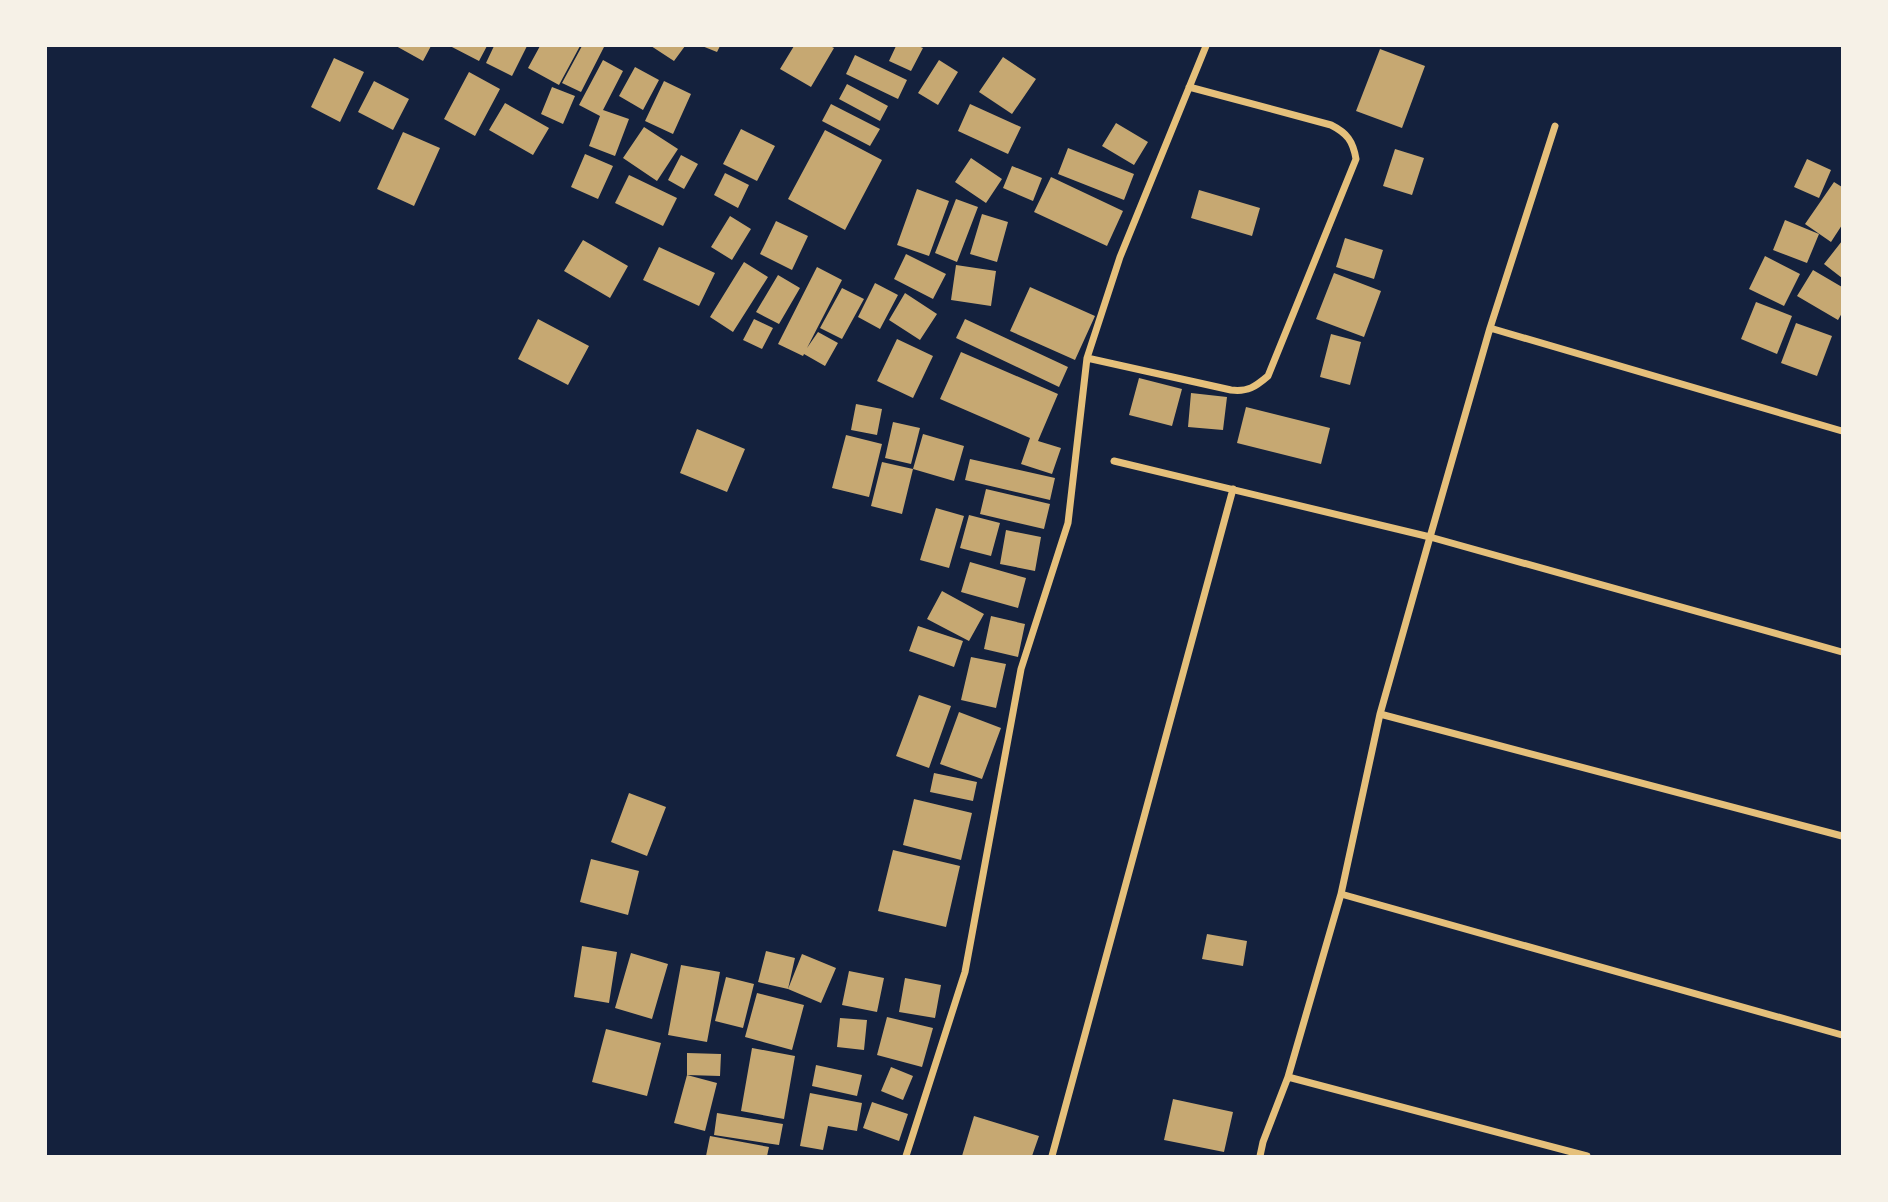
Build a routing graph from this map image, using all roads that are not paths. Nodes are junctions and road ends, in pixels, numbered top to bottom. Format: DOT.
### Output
graph roads {
  1 [pos="1206,46"];
  2 [pos="1189,87"];
  3 [pos="1555,127"];
  4 [pos="1490,328"];
  5 [pos="1087,358"];
  6 [pos="1843,431"];
  7 [pos="1114,461"];
  8 [pos="1233,489"];
  9 [pos="1430,537"];
  10 [pos="1843,652"];
  11 [pos="1380,714"];
  12 [pos="1843,836"];
  13 [pos="1341,894"];
  14 [pos="1843,1035"];
  15 [pos="1288,1077"];
  16 [pos="906,1157"];
  17 [pos="1052,1157"];
  18 [pos="1260,1157"];
  19 [pos="1587,1157"];
  1 -- 2 [label="street"];
  2 -- 5 [label="street"];
  2 -- 5 [label="street"];
  3 -- 4 [label="street"];
  4 -- 6 [label="street"];
  4 -- 9 [label="street"];
  5 -- 16 [label="street"];
  7 -- 8 [label="street"];
  8 -- 9 [label="street"];
  8 -- 17 [label="street"];
  9 -- 10 [label="street"];
  9 -- 11 [label="street"];
  11 -- 12 [label="street"];
  11 -- 13 [label="street"];
  13 -- 14 [label="street"];
  13 -- 15 [label="street"];
  15 -- 18 [label="street"];
  15 -- 19 [label="street"];
}
